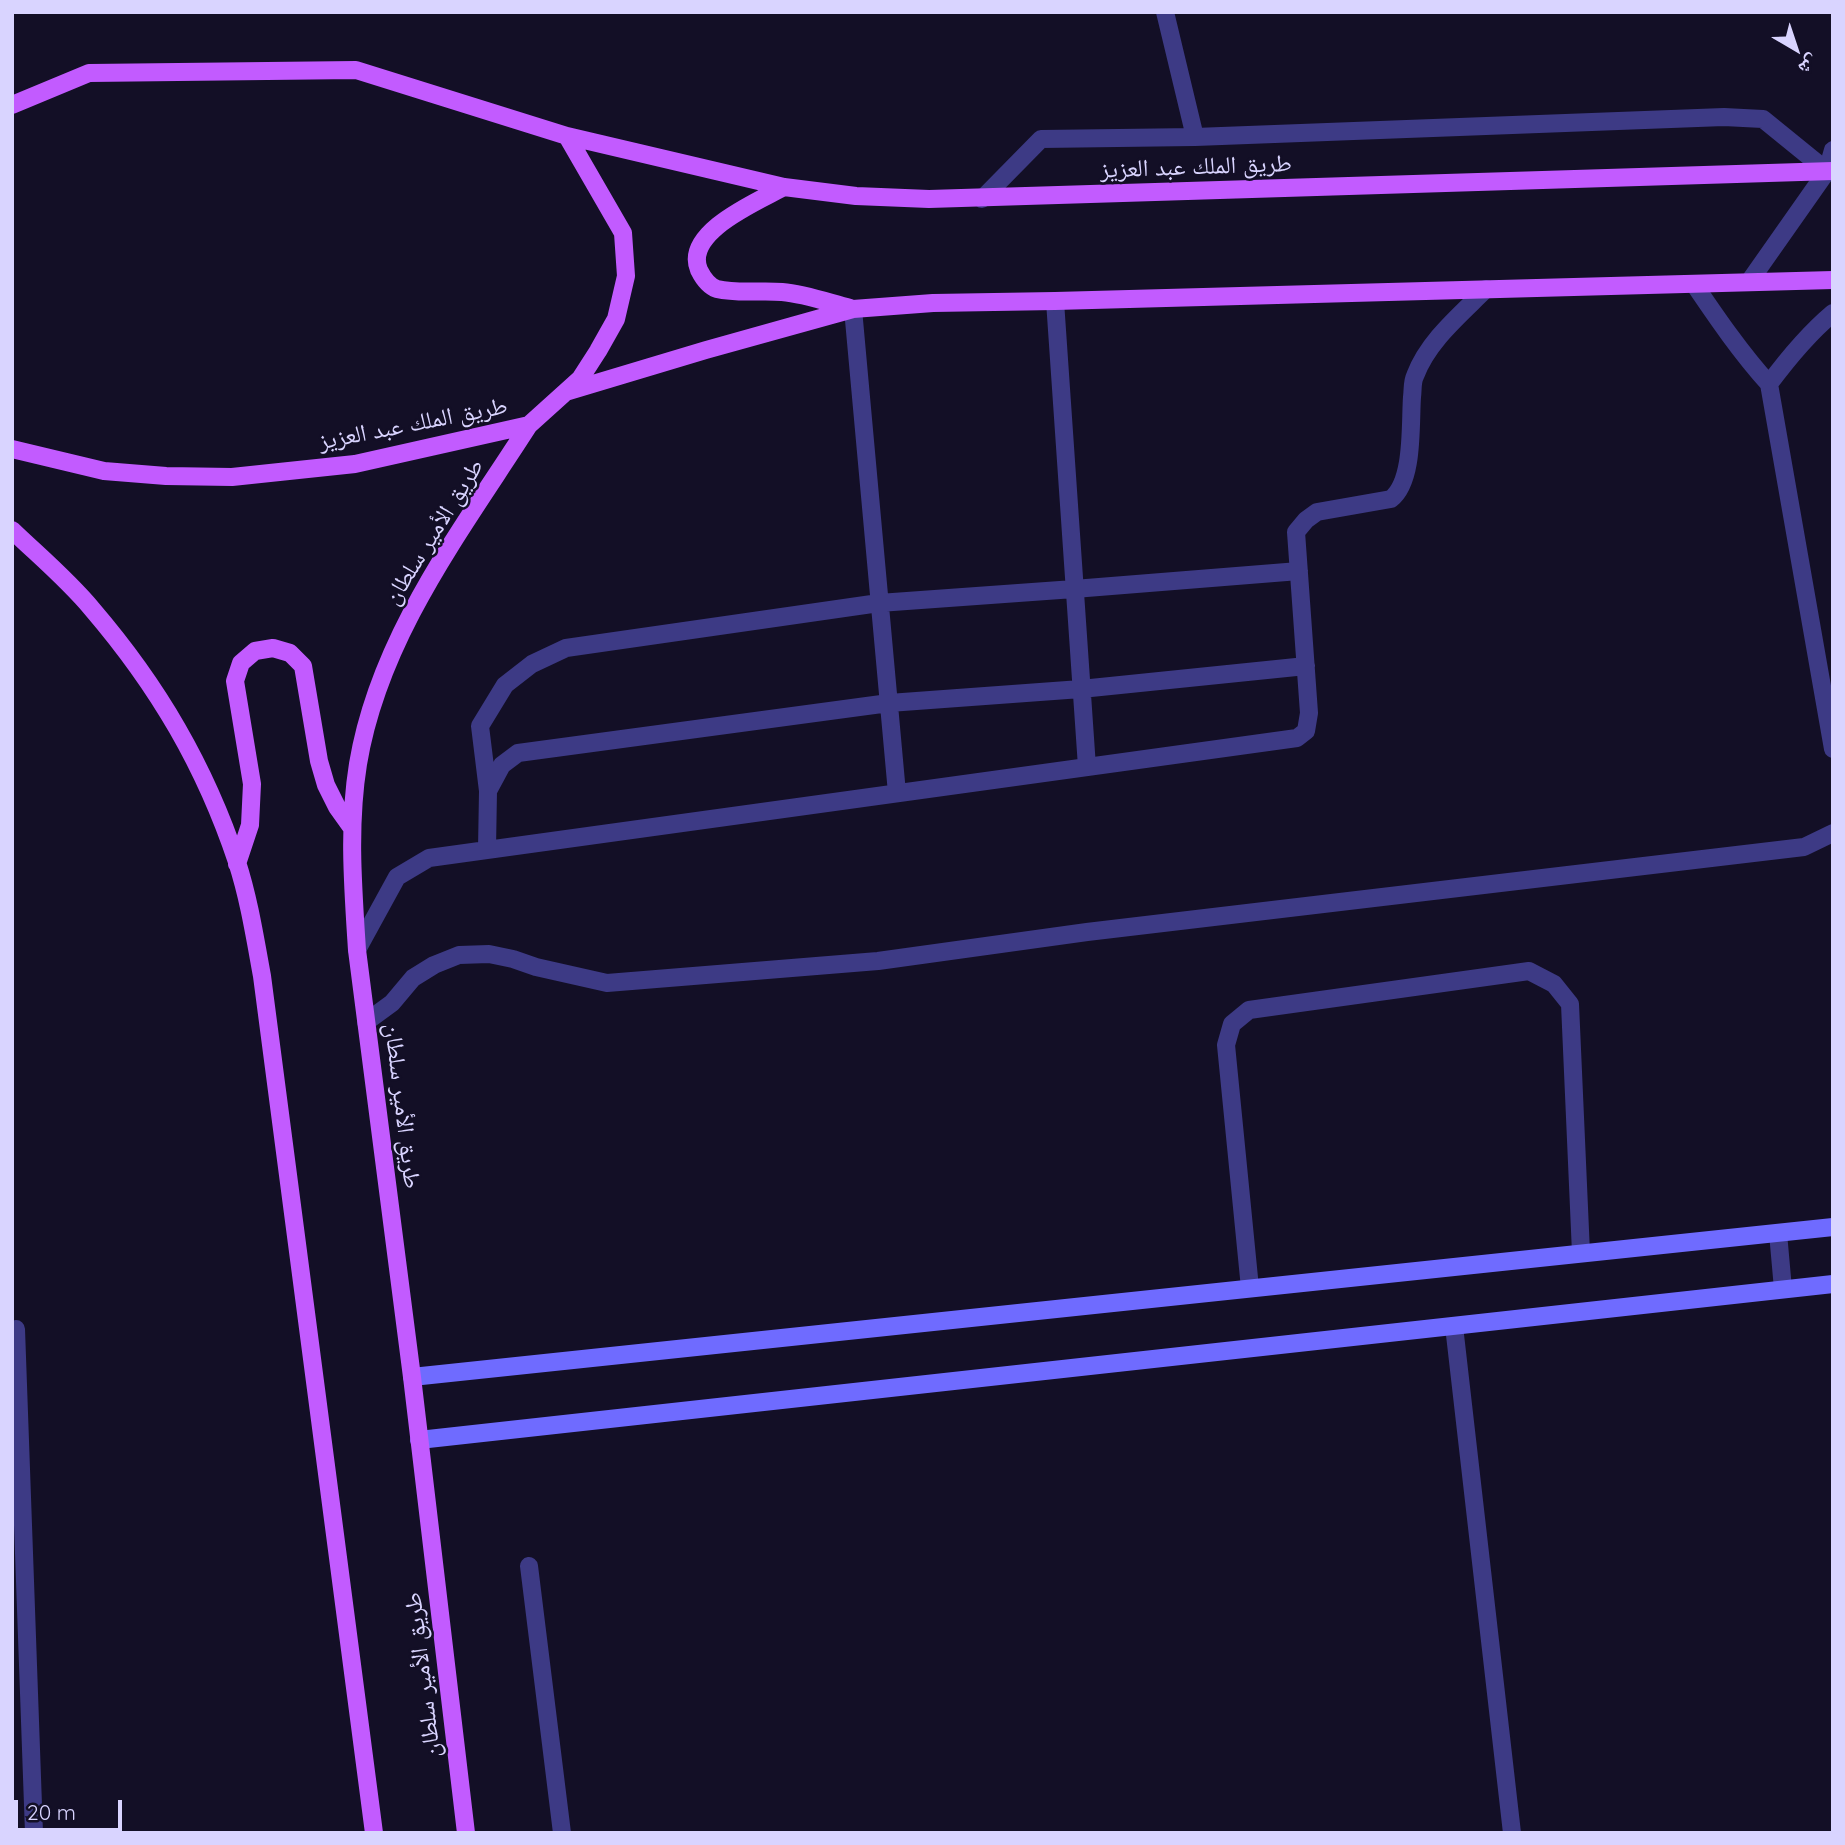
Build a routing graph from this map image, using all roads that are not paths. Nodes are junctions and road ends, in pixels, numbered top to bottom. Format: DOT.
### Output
graph roads {
  1 [pos="1165,12"];
  2 [pos="12,105"];
  3 [pos="567,136"];
  4 [pos="1195,137"];
  5 [pos="1833,150"];
  6 [pos="1830,171"];
  7 [pos="784,187"];
  8 [pos="982,199"];
  9 [pos="1833,280"];
  10 [pos="1749,282"];
  11 [pos="1694,284"];
  12 [pos="1486,289"];
  13 [pos="1055,301"];
  14 [pos="853,309"];
  15 [pos="1833,313"];
  16 [pos="1769,384"];
  17 [pos="566,392"];
  18 [pos="529,425"];
  19 [pos="12,449"];
  20 [pos="12,530"];
  21 [pos="1299,571"];
  22 [pos="1074,589"];
  23 [pos="879,603"];
  24 [pos="1306,667"];
  25 [pos="1081,689"];
  26 [pos="889,703"];
  27 [pos="1833,749"];
  28 [pos="1087,767"];
  29 [pos="488,791"];
  30 [pos="897,793"];
  31 [pos="352,828"];
  32 [pos="1833,833"];
  33 [pos="487,849"];
  34 [pos="237,864"];
  35 [pos="357,950"];
  36 [pos="366,1022"];
  37 [pos="1833,1227"];
  38 [pos="1778,1233"];
  39 [pos="1581,1254"];
  40 [pos="1833,1284"];
  41 [pos="1250,1288"];
  42 [pos="1783,1289"];
  43 [pos="1454,1326"];
  44 [pos="16,1329"];
  45 [pos="412,1377"];
  46 [pos="419,1440"];
  47 [pos="529,1566"];
  48 [pos="34,1833"];
  49 [pos="374,1833"];
  50 [pos="467,1833"];
  51 [pos="562,1833"];
  52 [pos="1512,1833"];
  1 -- 4 [label="street"];
  2 -- 3 [label="main road, طريق الملك عبد العزيز"];
  3 -- 7 [label="main road, طريق الملك عبد العزيز"];
  3 -- 17 [label="main road, طريق الملك عبد العزيز"];
  4 -- 6 [label="street"];
  4 -- 8 [label="street"];
  5 -- 6 [label="street"];
  6 -- 8 [label="main road, طريق الملك عبد العزيز"];
  6 -- 10 [label="street"];
  7 -- 8 [label="main road, طريق الملك عبد العزيز"];
  7 -- 14 [label="main road"];
  9 -- 10 [label="main road"];
  10 -- 11 [label="main road"];
  11 -- 12 [label="main road"];
  11 -- 16 [label="street"];
  12 -- 13 [label="main road"];
  12 -- 21 [label="street"];
  13 -- 14 [label="main road"];
  13 -- 22 [label="street"];
  14 -- 17 [label="main road"];
  14 -- 23 [label="street"];
  15 -- 16 [label="street"];
  16 -- 27 [label="street"];
  17 -- 18 [label="main road, طريق الملك عبد العزيز"];
  18 -- 19 [label="main road, طريق الملك عبد العزيز"];
  18 -- 31 [label="main road, طريق الأمير سلطان"];
  20 -- 34 [label="main road"];
  21 -- 22 [label="street"];
  21 -- 24 [label="street"];
  22 -- 23 [label="street"];
  22 -- 25 [label="street"];
  23 -- 26 [label="street"];
  23 -- 29 [label="street"];
  24 -- 25 [label="street"];
  24 -- 28 [label="street"];
  25 -- 26 [label="street"];
  25 -- 28 [label="street"];
  26 -- 29 [label="street"];
  26 -- 30 [label="street"];
  28 -- 30 [label="street"];
  29 -- 33 [label="street"];
  30 -- 33 [label="street"];
  31 -- 34 [label="main road"];
  31 -- 35 [label="main road, طريق الأمير سلطان"];
  32 -- 36 [label="street"];
  33 -- 35 [label="street"];
  34 -- 49 [label="main road"];
  35 -- 36 [label="main road, طريق الأمير سلطان"];
  36 -- 45 [label="main road, طريق الأمير سلطان"];
  37 -- 38 [label="street"];
  38 -- 39 [label="street"];
  38 -- 42 [label="street"];
  39 -- 41 [label="street"];
  39 -- 41 [label="street"];
  40 -- 42 [label="street"];
  41 -- 45 [label="street"];
  42 -- 43 [label="street"];
  43 -- 46 [label="street"];
  43 -- 52 [label="street"];
  44 -- 48 [label="street"];
  45 -- 46 [label="main road, طريق الأمير سلطان"];
  46 -- 50 [label="main road, طريق الأمير سلطان"];
  47 -- 51 [label="street"];
}
